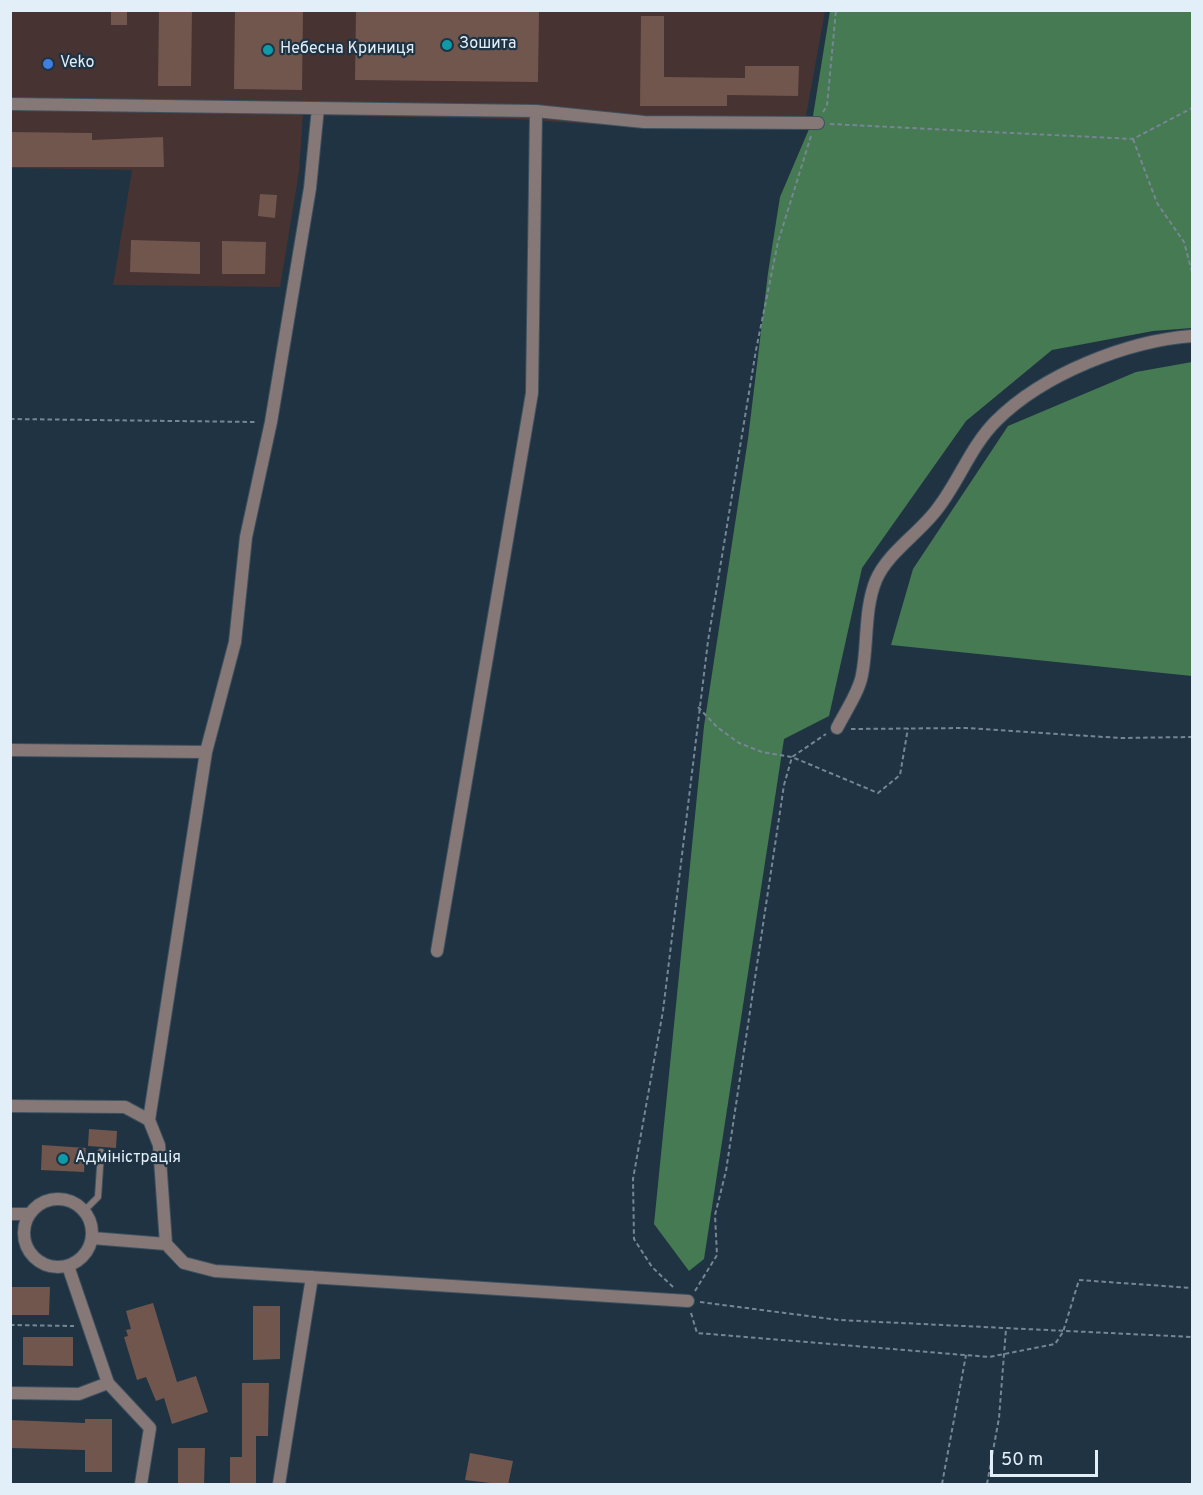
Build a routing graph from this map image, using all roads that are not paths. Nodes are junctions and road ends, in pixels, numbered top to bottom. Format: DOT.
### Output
graph roads {
  1 [pos="10,104"];
  2 [pos="318,108"];
  3 [pos="536,111"];
  4 [pos="818,123"];
  5 [pos="1192,336"];
  6 [pos="837,728"];
  7 [pos="10,750"];
  8 [pos="206,752"];
  9 [pos="437,951"];
  10 [pos="10,1106"];
  11 [pos="149,1120"];
  12 [pos="101,1152"];
  13 [pos="84,1211"];
  14 [pos="10,1214"];
  15 [pos="30,1214"];
  16 [pos="92,1238"];
  17 [pos="166,1244"];
  18 [pos="68,1266"];
  19 [pos="312,1277"];
  20 [pos="688,1301"];
  21 [pos="108,1383"];
  22 [pos="10,1393"];
  23 [pos="141,1485"];
  24 [pos="279,1485"];
  1 -- 2 [label="street"];
  2 -- 3 [label="street"];
  2 -- 8 [label="street"];
  3 -- 4 [label="street"];
  3 -- 9 [label="street"];
  5 -- 6 [label="street"];
  7 -- 8 [label="street"];
  8 -- 11 [label="street"];
  10 -- 11 [label="street"];
  11 -- 17 [label="street"];
  12 -- 13 [label="lane"];
  13 -- 15 [label="street"];
  13 -- 16 [label="street"];
  14 -- 15 [label="street"];
  15 -- 18 [label="street"];
  16 -- 17 [label="street"];
  16 -- 18 [label="street"];
  17 -- 19 [label="street"];
  18 -- 21 [label="street"];
  19 -- 20 [label="street"];
  19 -- 24 [label="street"];
  21 -- 22 [label="street"];
  21 -- 23 [label="street"];
}
